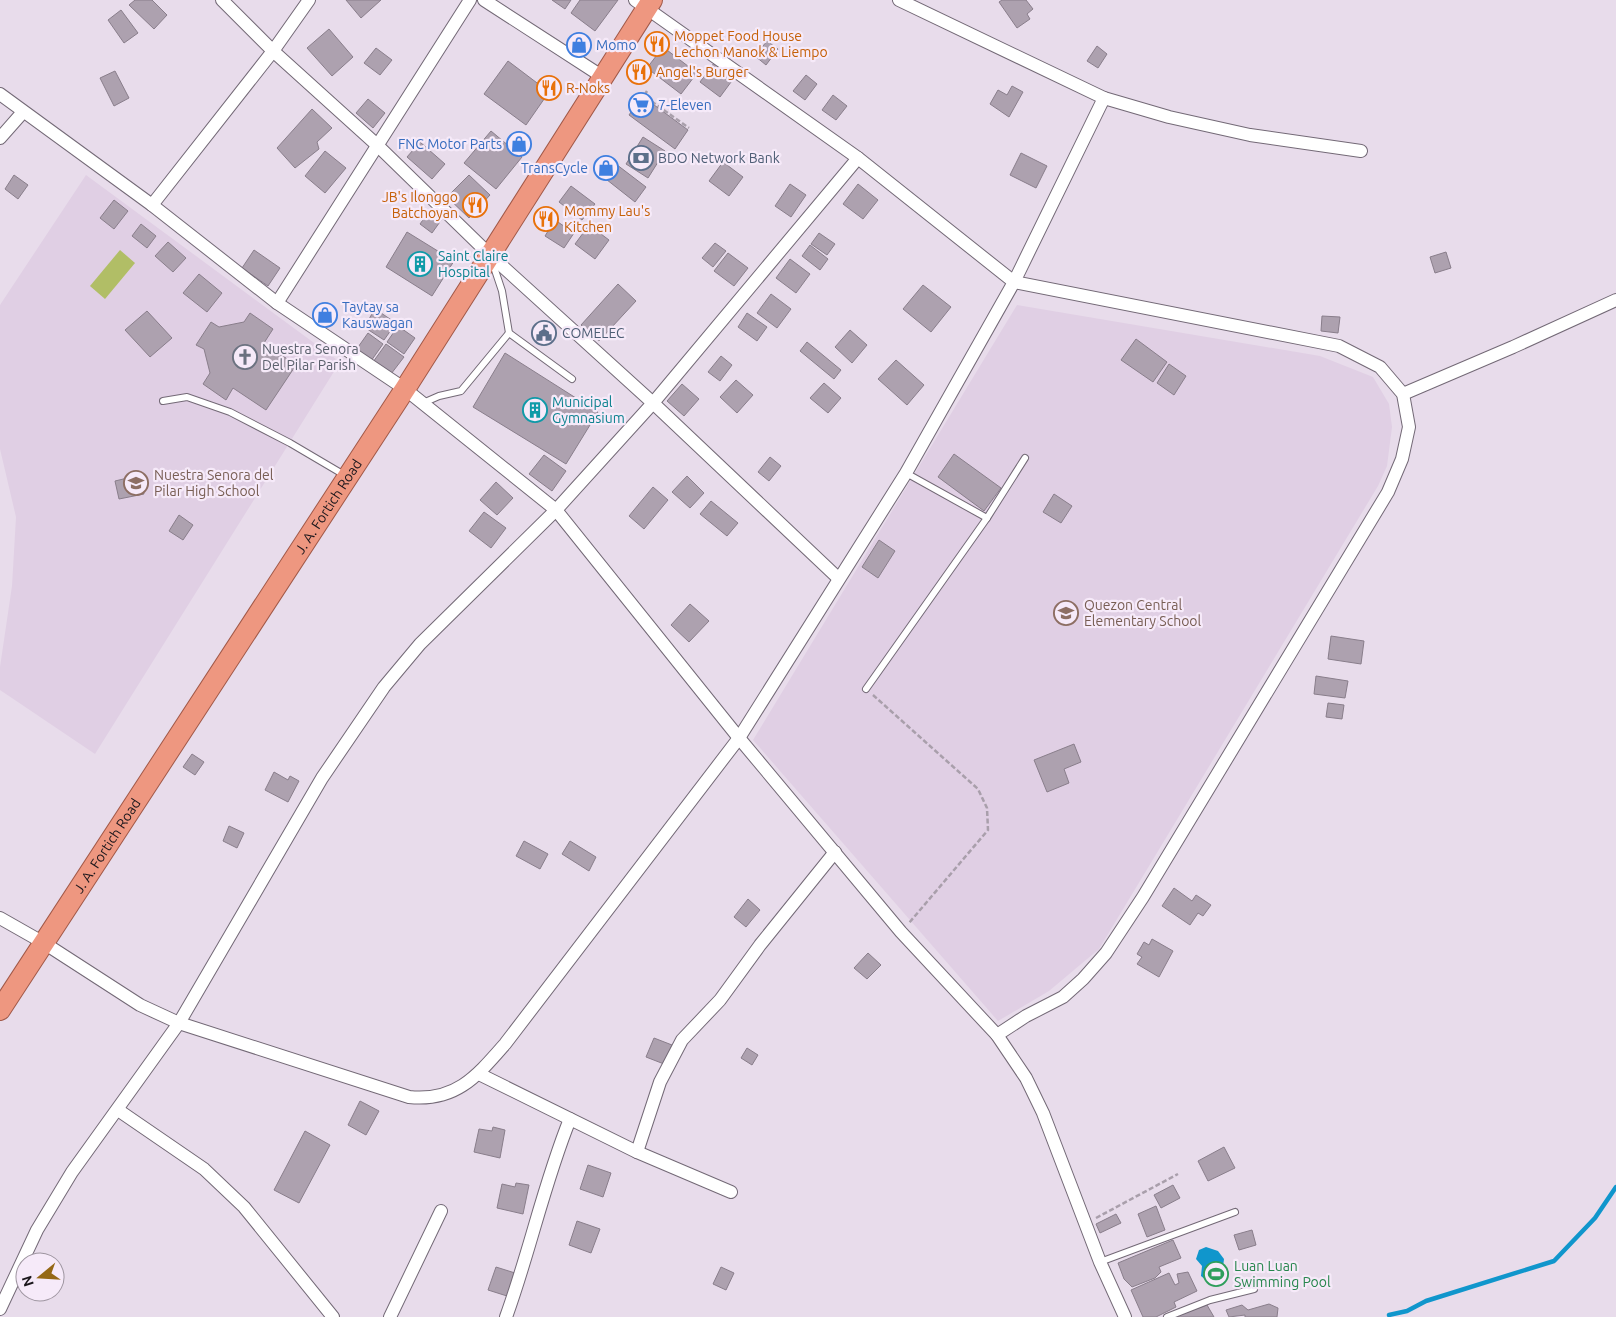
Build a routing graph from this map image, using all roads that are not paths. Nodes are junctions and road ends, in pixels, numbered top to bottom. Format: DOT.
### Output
graph roads {
  1 [pos="222,0"];
  2 [pos="309,0"];
  3 [pos="470,0"];
  4 [pos="484,0"];
  5 [pos="899,0"];
  6 [pos="645,3"];
  7 [pos="273,51"];
  8 [pos="603,77"];
  9 [pos="0,94"];
  10 [pos="1104,98"];
  11 [pos="23,112"];
  12 [pos="0,138"];
  13 [pos="377,145"];
  14 [pos="1361,151"];
  15 [pos="858,158"];
  16 [pos="152,205"];
  17 [pos="490,255"];
  18 [pos="1014,282"];
  19 [pos="1616,300"];
  20 [pos="277,302"];
  21 [pos="509,333"];
  22 [pos="572,378"];
  23 [pos="406,389"];
  24 [pos="1403,394"];
  25 [pos="163,401"];
  26 [pos="423,403"];
  27 [pos="654,403"];
  28 [pos="1026,458"];
  29 [pos="906,473"];
  30 [pos="347,477"];
  31 [pos="556,510"];
  32 [pos="987,518"];
  33 [pos="838,578"];
  34 [pos="866,689"];
  35 [pos="738,738"];
  36 [pos="834,852"];
  37 [pos="0,918"];
  38 [pos="44,943"];
  39 [pos="0,1010"];
  40 [pos="180,1023"];
  41 [pos="997,1035"];
  42 [pos="479,1074"];
  43 [pos="118,1110"];
  44 [pos="570,1119"];
  45 [pos="637,1152"];
  46 [pos="731,1192"];
  47 [pos="441,1211"];
  48 [pos="1235,1212"];
  49 [pos="1100,1262"];
  50 [pos="1254,1289"];
  51 [pos="0,1309"];
  52 [pos="333,1317"];
  53 [pos="390,1317"];
  54 [pos="506,1317"];
  55 [pos="1125,1317"];
  56 [pos="1167,1317"];
  1 -- 7 [label="street"];
  2 -- 7 [label="street"];
  3 -- 13 [label="street"];
  4 -- 8 [label="street"];
  5 -- 10 [label="street"];
  6 -- 8 [label="highway, J. A. Fortich Road"];
  6 -- 15 [label="street"];
  7 -- 13 [label="street"];
  7 -- 16 [label="street"];
  8 -- 17 [label="highway, J. A. Fortich Road"];
  9 -- 11 [label="street"];
  10 -- 14 [label="street"];
  10 -- 18 [label="street"];
  11 -- 12 [label="street"];
  11 -- 16 [label="street"];
  13 -- 17 [label="street"];
  13 -- 20 [label="street"];
  15 -- 18 [label="street"];
  15 -- 27 [label="street"];
  16 -- 20 [label="street"];
  17 -- 21 [label="lane"];
  17 -- 23 [label="highway, J. A. Fortich Road"];
  17 -- 27 [label="street"];
  18 -- 24 [label="street"];
  18 -- 29 [label="street"];
  19 -- 24 [label="street"];
  20 -- 23 [label="street"];
  21 -- 22 [label="lane"];
  21 -- 26 [label="lane"];
  23 -- 26 [label="street"];
  23 -- 30 [label="highway, J. A. Fortich Road"];
  24 -- 41 [label="street"];
  25 -- 30 [label="lane"];
  26 -- 31 [label="street"];
  27 -- 31 [label="street"];
  27 -- 33 [label="street"];
  28 -- 32 [label="lane"];
  29 -- 32 [label="lane"];
  29 -- 33 [label="street"];
  30 -- 38 [label="highway, J. A. Fortich Road"];
  31 -- 35 [label="street"];
  31 -- 40 [label="street"];
  32 -- 34 [label="lane"];
  33 -- 35 [label="street"];
  35 -- 36 [label="street"];
  35 -- 42 [label="street"];
  36 -- 41 [label="street"];
  36 -- 45 [label="street"];
  37 -- 38 [label="street"];
  38 -- 39 [label="highway, J. A. Fortich Road"];
  38 -- 40 [label="street"];
  40 -- 42 [label="street"];
  40 -- 43 [label="street"];
  41 -- 49 [label="street"];
  42 -- 44 [label="street"];
  43 -- 51 [label="street"];
  43 -- 52 [label="street"];
  44 -- 45 [label="street"];
  44 -- 54 [label="street"];
  45 -- 46 [label="street"];
  47 -- 53 [label="street"];
  48 -- 49 [label="lane"];
  49 -- 55 [label="street"];
  50 -- 56 [label="lane"];
}
